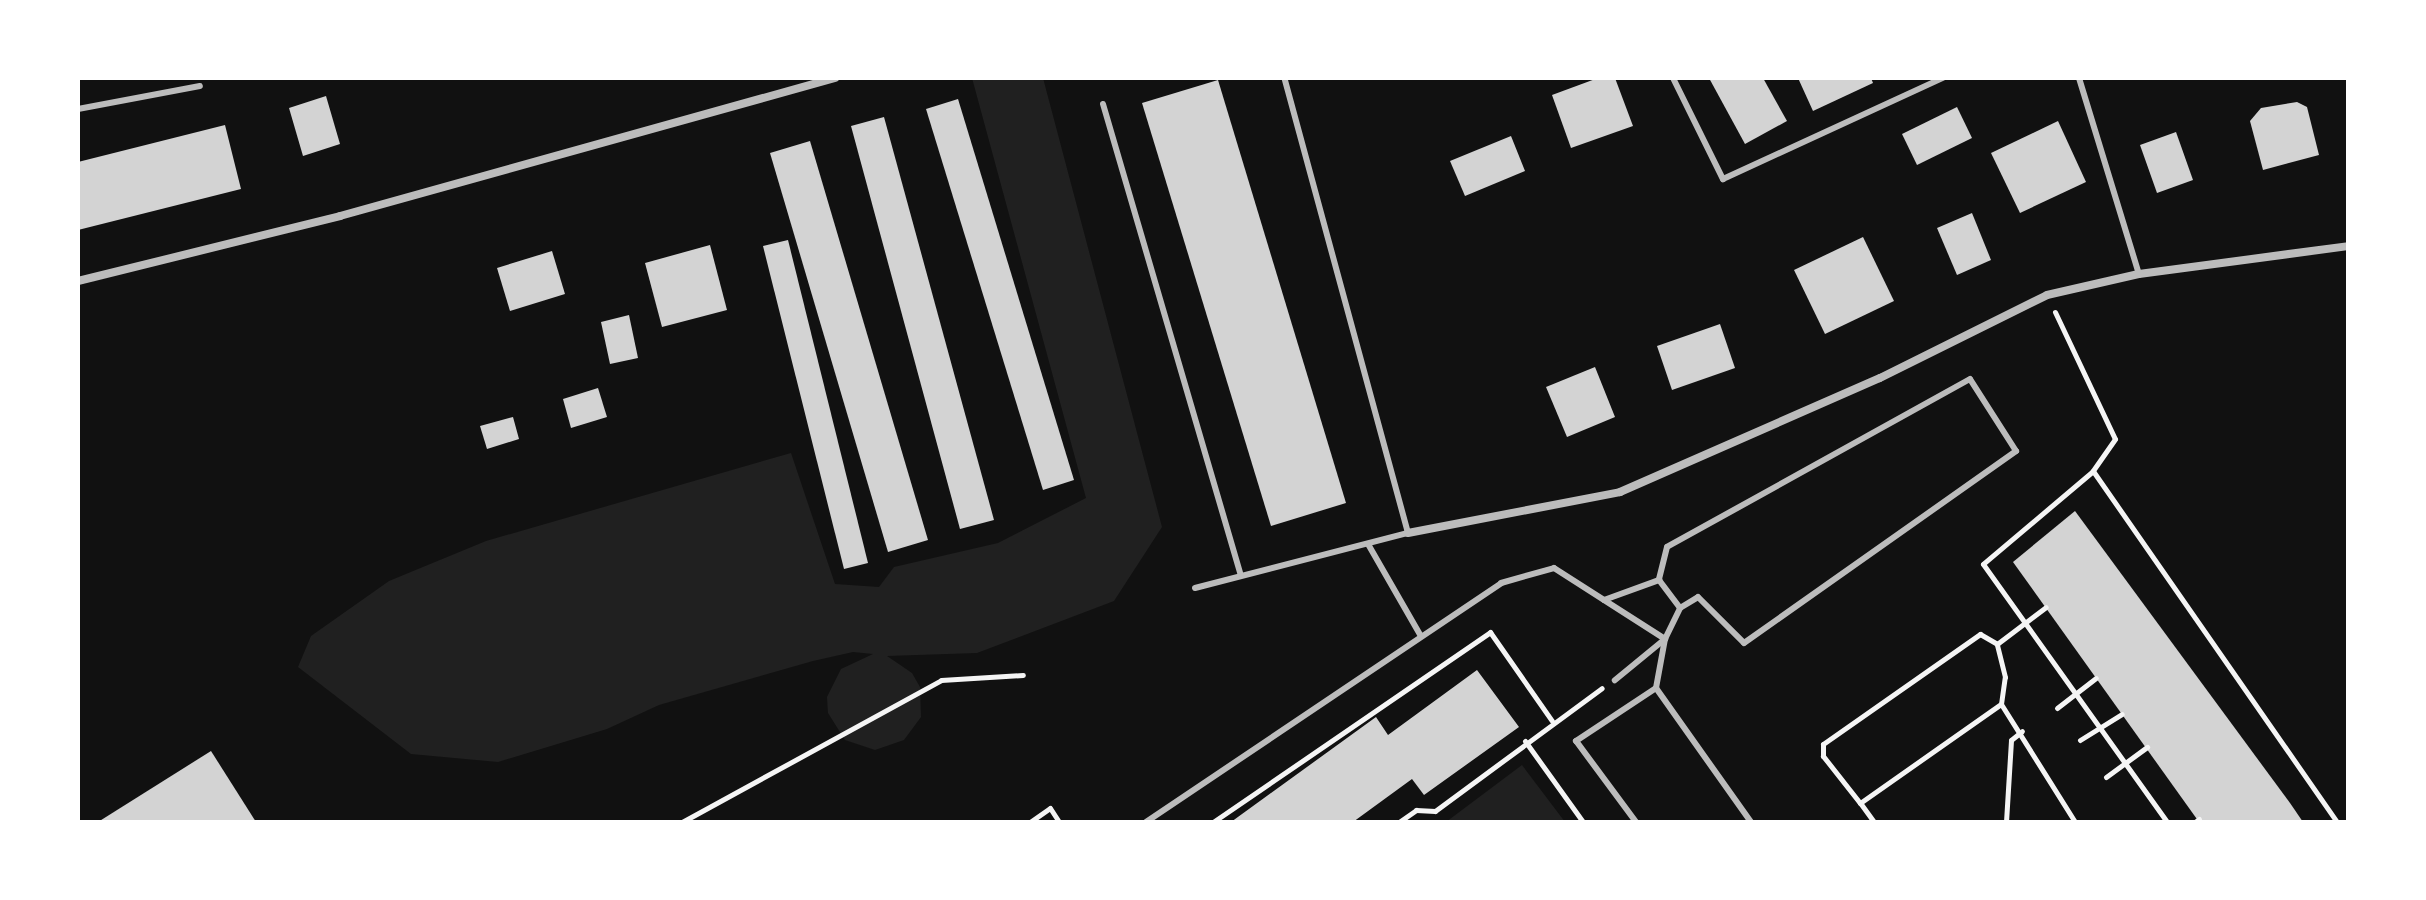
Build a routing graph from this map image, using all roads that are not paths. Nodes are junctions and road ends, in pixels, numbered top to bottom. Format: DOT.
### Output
graph roads {
  1 [pos="801,78"];
  2 [pos="835,78"];
  3 [pos="1284,78"];
  4 [pos="1673,78"];
  5 [pos="1943,78"];
  6 [pos="2079,78"];
  7 [pos="200,86"];
  8 [pos="803,89"];
  9 [pos="1103,104"];
  10 [pos="78,109"];
  11 [pos="2348,246"];
  12 [pos="2139,274"];
  13 [pos="78,281"];
  14 [pos="1408,533"];
  15 [pos="1368,544"];
  16 [pos="1241,575"];
  17 [pos="1659,580"];
  18 [pos="1195,588"];
  19 [pos="1604,600"];
  20 [pos="1680,608"];
  21 [pos="1421,636"];
  22 [pos="1665,639"];
  23 [pos="1615,680"];
  24 [pos="1656,688"];
  25 [pos="1146,822"];
  26 [pos="1636,822"];
  27 [pos="1751,822"];
  1 -- 8 [label="lane"];
  2 -- 8 [label="street"];
  3 -- 14 [label="lane"];
  4 -- 5 [label="lane"];
  6 -- 12 [label="lane"];
  7 -- 10 [label="lane"];
  8 -- 13 [label="street"];
  9 -- 16 [label="lane"];
  11 -- 12 [label="street"];
  12 -- 14 [label="street"];
  14 -- 15 [label="lane"];
  15 -- 16 [label="lane"];
  15 -- 21 [label="lane"];
  16 -- 18 [label="lane"];
  17 -- 19 [label="lane"];
  17 -- 20 [label="lane"];
  17 -- 20 [label="lane"];
  19 -- 21 [label="lane"];
  19 -- 22 [label="lane"];
  20 -- 22 [label="lane"];
  21 -- 25 [label="lane"];
  22 -- 23 [label="lane"];
  22 -- 24 [label="lane"];
  24 -- 26 [label="lane"];
  24 -- 27 [label="lane"];
}
